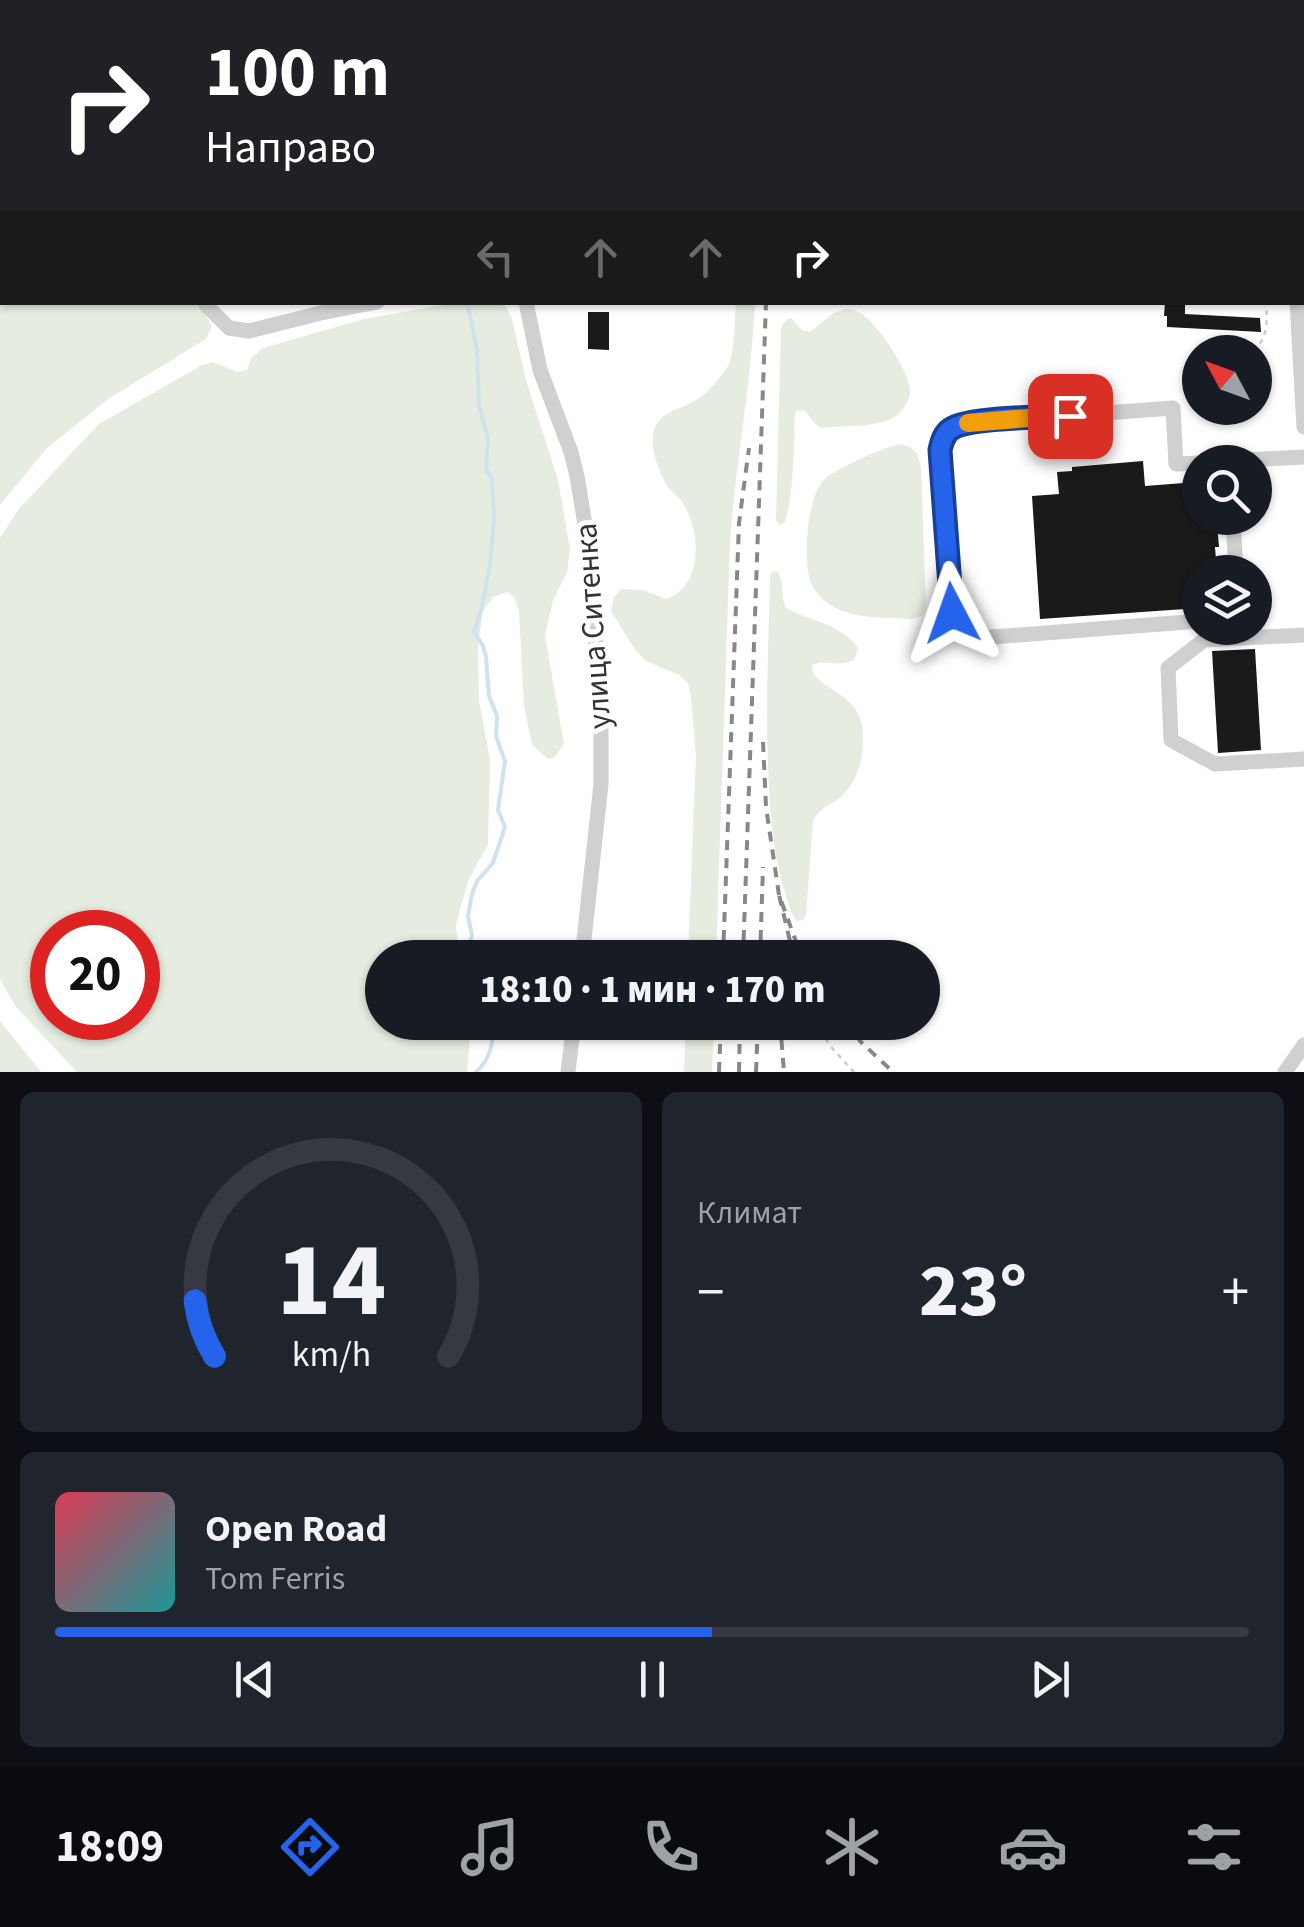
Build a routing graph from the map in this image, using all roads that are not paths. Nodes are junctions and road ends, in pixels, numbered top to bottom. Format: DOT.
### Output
graph roads {
  1 [pos="206,305"];
  2 [pos="362,305"];
  3 [pos="527,305"];
  4 [pos="1297,305"];
  5 [pos="1304,427"];
  6 [pos="1304,457"];
  7 [pos="1272,459"];
  8 [pos="1182,464"];
  9 [pos="1182,621"];
  10 [pos="1304,635"];
  11 [pos="1304,760"];
  12 [pos="584,940"];
  13 [pos="572,1040"];
  14 [pos="1304,1045"];
  15 [pos="568,1072"];
  16 [pos="1285,1072"];
  1 -- 2 [label="street"];
  3 -- 12 [label="street, улица Ситенка"];
  4 -- 5 [label="street"];
  6 -- 7 [label="street"];
  8 -- 9 [label="street"];
  10 -- 11 [label="street"];
  13 -- 15 [label="street"];
  14 -- 16 [label="street"];
}
